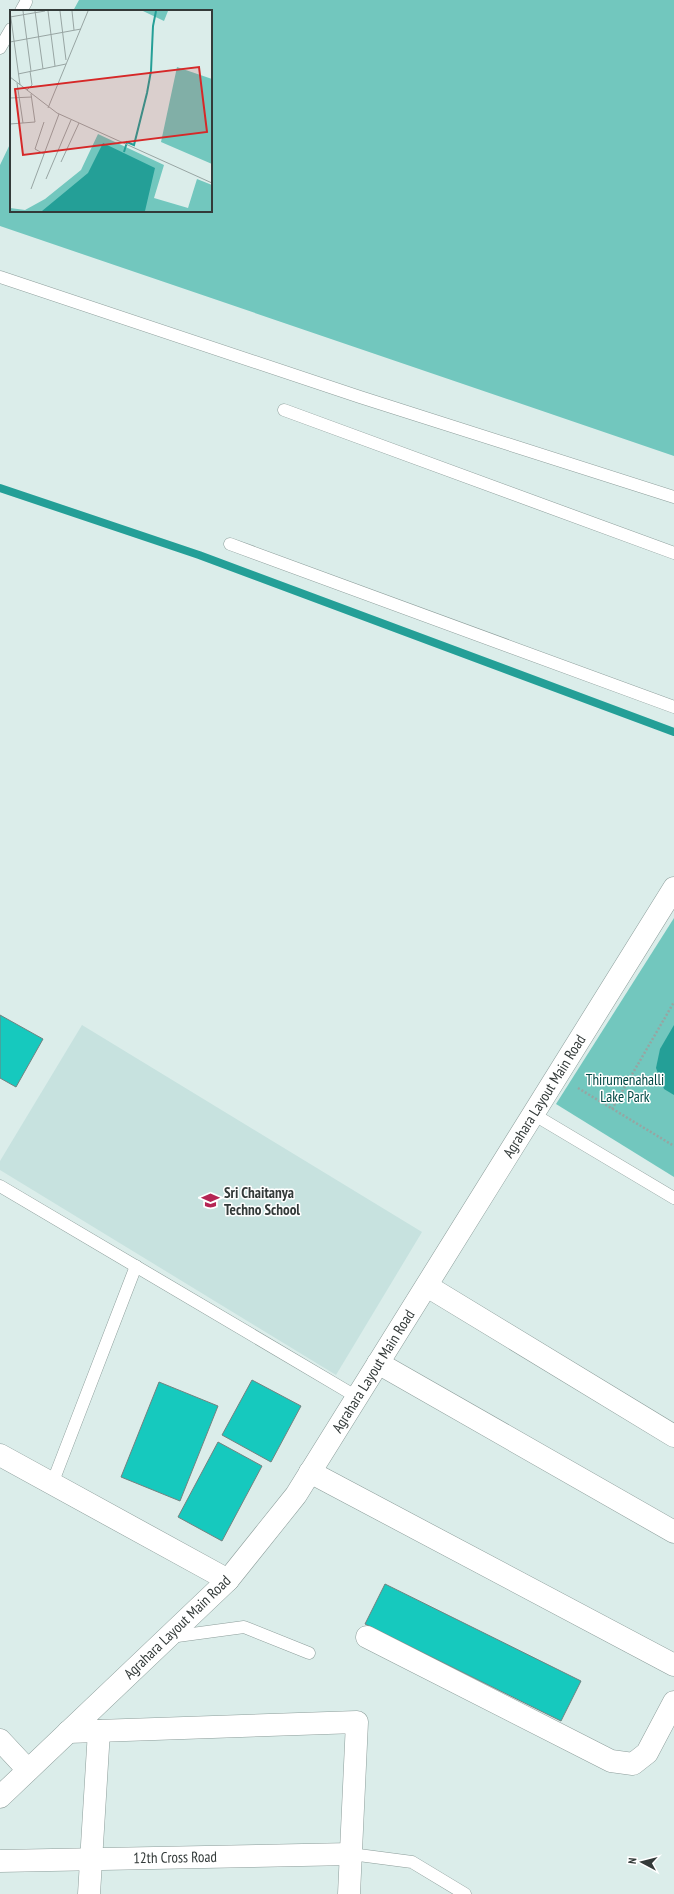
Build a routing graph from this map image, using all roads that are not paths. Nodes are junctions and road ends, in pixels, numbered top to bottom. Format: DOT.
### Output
graph roads {
  1 [pos="10,31"];
  2 [pos="0,48"];
  3 [pos="0,277"];
  4 [pos="284,410"];
  5 [pos="674,498"];
  6 [pos="230,544"];
  7 [pos="674,553"];
  8 [pos="674,708"];
  9 [pos="674,888"];
  10 [pos="533,1114"];
  11 [pos="0,1186"];
  12 [pos="674,1198"];
  13 [pos="136,1266"];
  14 [pos="427,1286"];
  15 [pos="378,1363"];
  16 [pos="357,1396"];
  17 [pos="674,1436"];
  18 [pos="0,1455"];
  19 [pos="310,1472"];
  20 [pos="52,1484"];
  21 [pos="674,1532"];
  22 [pos="228,1580"];
  23 [pos="367,1637"];
  24 [pos="167,1638"];
  25 [pos="309,1653"];
  26 [pos="674,1665"];
  27 [pos="674,1702"];
  28 [pos="99,1731"];
  29 [pos="68,1732"];
  30 [pos="0,1740"];
  31 [pos="28,1770"];
  32 [pos="0,1797"];
  33 [pos="351,1854"];
  34 [pos="91,1858"];
  35 [pos="0,1860"];
  36 [pos="89,1894"];
  37 [pos="349,1894"];
  38 [pos="465,1894"];
  1 -- 2 [label="lane"];
  3 -- 5 [label="lane"];
  4 -- 7 [label="lane"];
  6 -- 8 [label="lane"];
  9 -- 10 [label="street, Agrahara Layout Main Road"];
  10 -- 12 [label="lane"];
  10 -- 14 [label="street, Agrahara Layout Main Road"];
  11 -- 13 [label="lane"];
  13 -- 16 [label="lane"];
  13 -- 20 [label="lane"];
  14 -- 15 [label="street, Agrahara Layout Main Road"];
  14 -- 17 [label="street"];
  15 -- 16 [label="street, Agrahara Layout Main Road"];
  15 -- 21 [label="street"];
  16 -- 19 [label="street, Agrahara Layout Main Road"];
  18 -- 20 [label="street"];
  19 -- 22 [label="street, Agrahara Layout Main Road"];
  19 -- 26 [label="street"];
  20 -- 22 [label="street"];
  22 -- 24 [label="street, Agrahara Layout Main Road"];
  23 -- 27 [label="street"];
  24 -- 25 [label="lane"];
  24 -- 29 [label="street, Agrahara Layout Main Road"];
  28 -- 29 [label="street"];
  28 -- 33 [label="street"];
  28 -- 34 [label="street"];
  29 -- 31 [label="street, Agrahara Layout Main Road"];
  30 -- 31 [label="street"];
  31 -- 32 [label="street, Agrahara Layout Main Road"];
  33 -- 34 [label="street, 12th Cross Road"];
  33 -- 37 [label="street"];
  33 -- 38 [label="lane"];
  34 -- 35 [label="street, 12th Cross Road"];
  34 -- 36 [label="street"];
}
